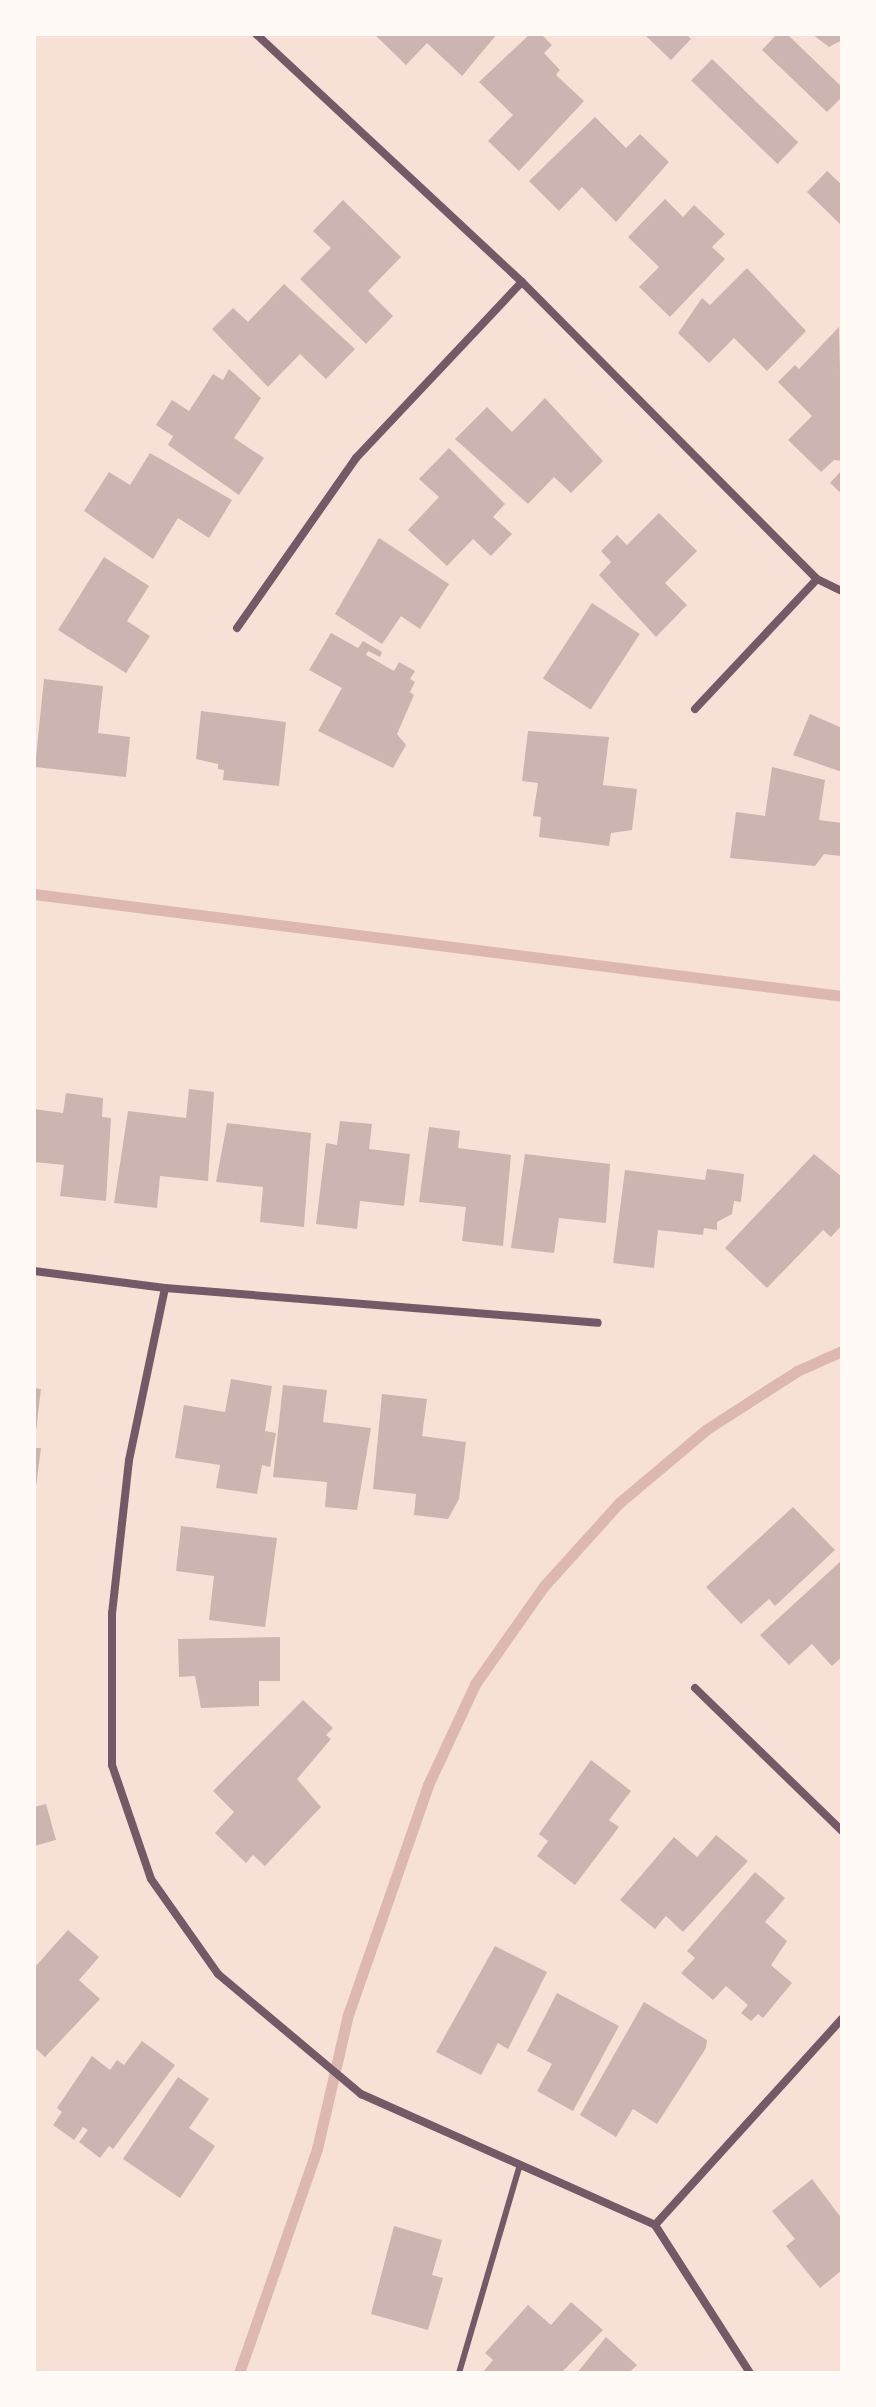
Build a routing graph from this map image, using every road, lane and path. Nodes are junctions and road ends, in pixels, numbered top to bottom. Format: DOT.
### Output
graph roads {
  1 [pos="256,34"];
  2 [pos="522,282"];
  3 [pos="817,579"];
  4 [pos="842,591"];
  5 [pos="237,628"];
  6 [pos="695,709"];
  7 [pos="34,1271"];
  8 [pos="165,1288"];
  9 [pos="598,1323"];
  10 [pos="695,1688"];
  11 [pos="842,1831"];
  12 [pos="842,2019"];
  13 [pos="520,2165"];
  14 [pos="655,2225"];
  15 [pos="459,2373"];
  16 [pos="750,2373"];
  1 -- 2 [label="street"];
  2 -- 3 [label="street"];
  2 -- 5 [label="street"];
  3 -- 4 [label="street"];
  3 -- 6 [label="street"];
  7 -- 8 [label="street"];
  8 -- 9 [label="street"];
  8 -- 13 [label="street"];
  10 -- 11 [label="street"];
  12 -- 14 [label="street"];
  13 -- 14 [label="street"];
  13 -- 15 [label="lane"];
  14 -- 16 [label="street"];
}
